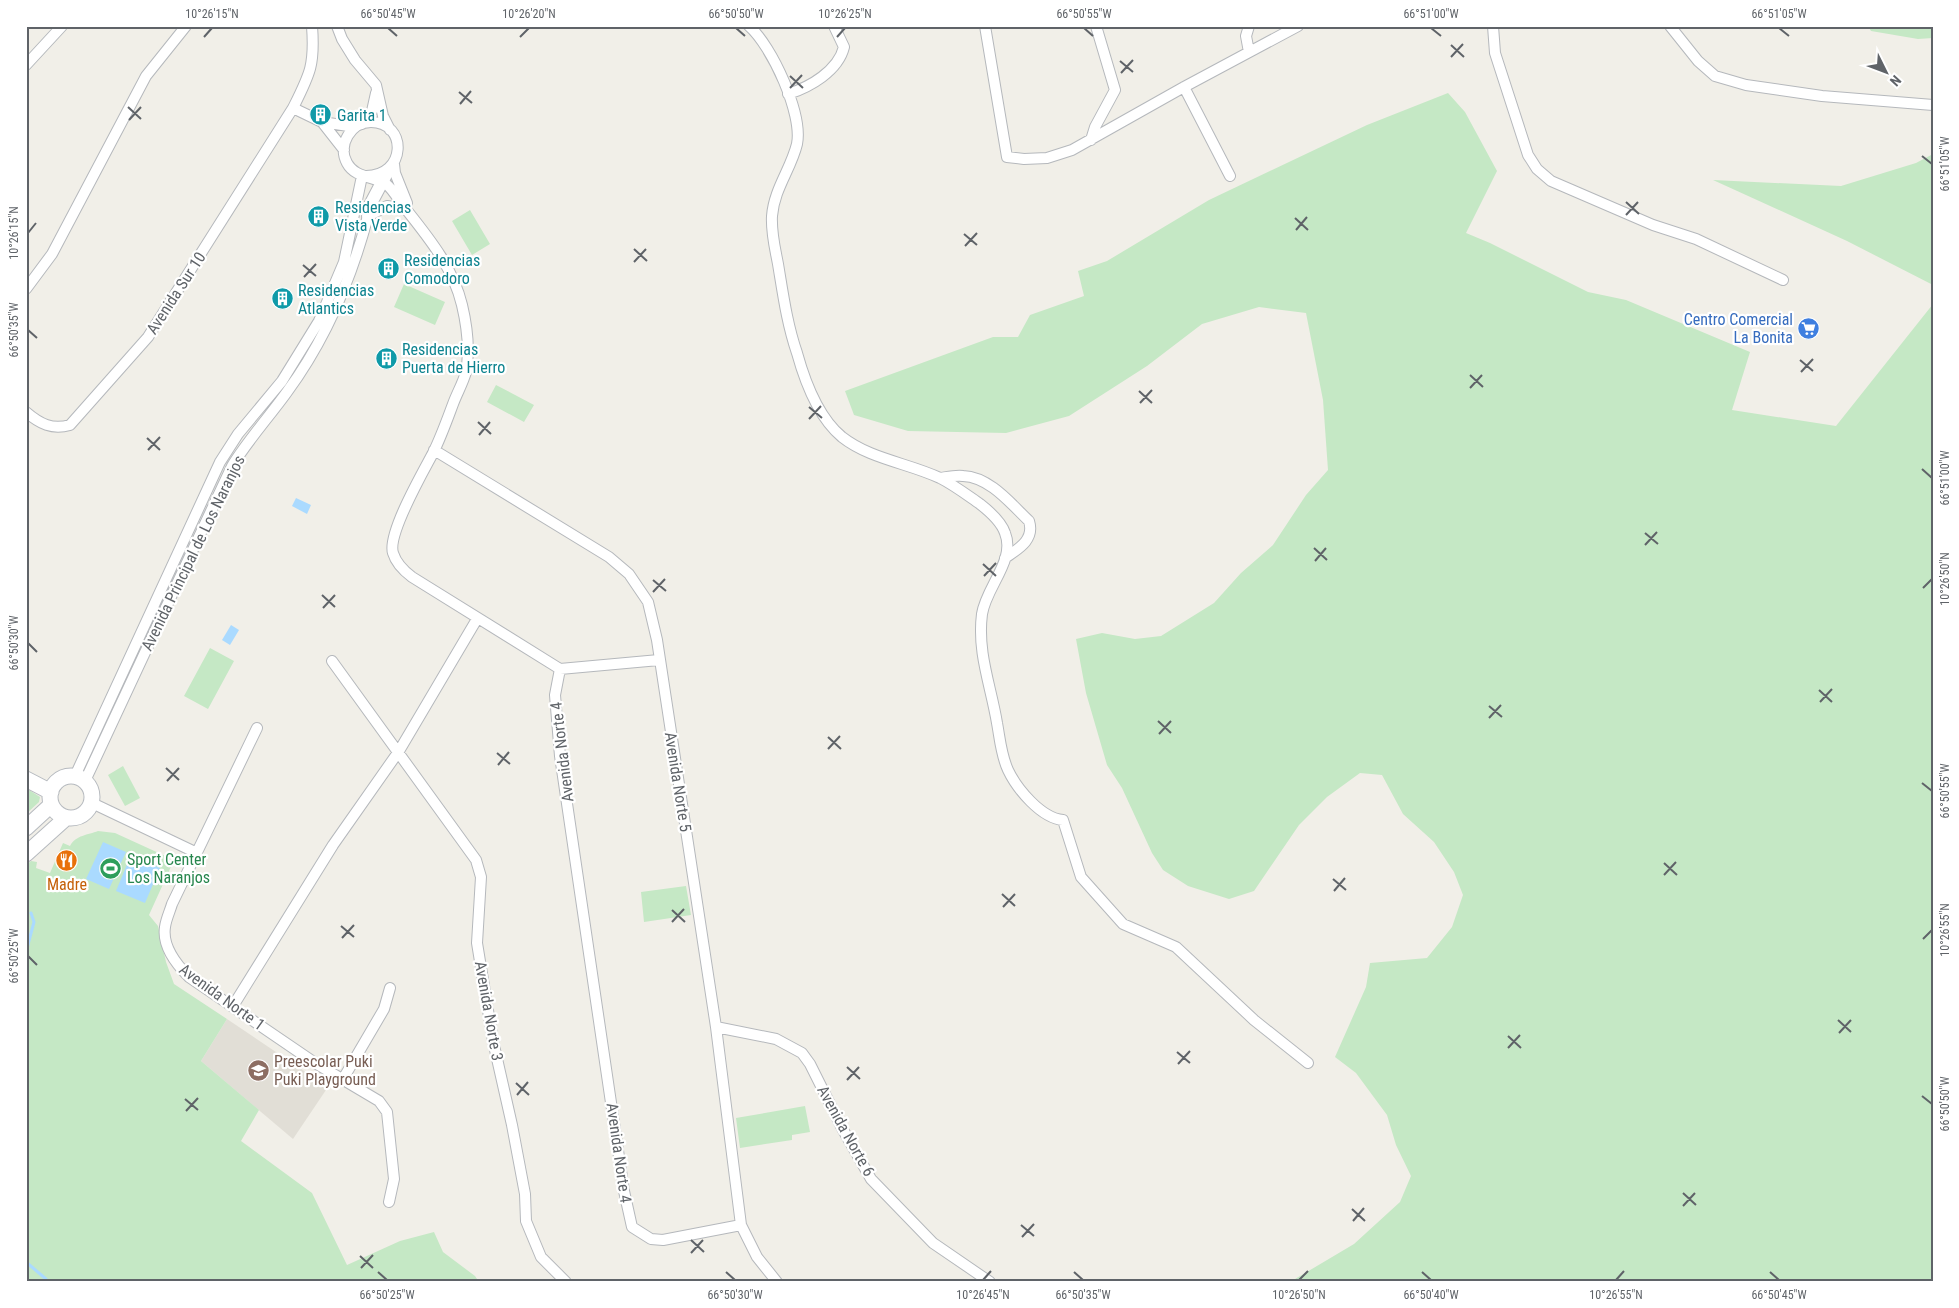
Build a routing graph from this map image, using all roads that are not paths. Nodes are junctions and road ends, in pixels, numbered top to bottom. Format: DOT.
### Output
graph roads {
  1 [pos="62,26"];
  2 [pos="186,26"];
  3 [pos="312,26"];
  4 [pos="338,26"];
  5 [pos="749,26"];
  6 [pos="834,26"];
  7 [pos="985,26"];
  8 [pos="1096,26"];
  9 [pos="1248,26"];
  10 [pos="1298,26"];
  11 [pos="1493,26"];
  12 [pos="1670,26"];
  13 [pos="1249,52"];
  14 [pos="26,65"];
  15 [pos="376,85"];
  16 [pos="1184,87"];
  17 [pos="788,94"];
  18 [pos="1933,105"];
  19 [pos="293,108"];
  20 [pos="322,122"];
  21 [pos="358,126"];
  22 [pos="391,131"];
  23 [pos="1091,140"];
  24 [pos="344,150"];
  25 [pos="391,167"];
  26 [pos="364,176"];
  27 [pos="1230,176"];
  28 [pos="381,182"];
  29 [pos="406,209"];
  30 [pos="368,216"];
  31 [pos="1783,280"];
  32 [pos="26,289"];
  33 [pos="26,412"];
  34 [pos="434,450"];
  35 [pos="940,478"];
  36 [pos="1005,558"];
  37 [pos="477,619"];
  38 [pos="659,660"];
  39 [pos="332,661"];
  40 [pos="560,669"];
  41 [pos="257,728"];
  42 [pos="399,751"];
  43 [pos="26,778"];
  44 [pos="80,779"];
  45 [pos="51,798"];
  46 [pos="92,803"];
  47 [pos="66,818"];
  48 [pos="26,828"];
  49 [pos="197,853"];
  50 [pos="26,854"];
  51 [pos="390,988"];
  52 [pos="233,1006"];
  53 [pos="716,1027"];
  54 [pos="1308,1063"];
  55 [pos="343,1080"];
  56 [pos="389,1202"];
  57 [pos="741,1225"];
  58 [pos="566,1282"];
  59 [pos="777,1282"];
  60 [pos="990,1282"];
  1 -- 14 [label="street"];
  2 -- 32 [label="street"];
  3 -- 19 [label="street, Avenida Sur 10"];
  4 -- 15 [label="street"];
  5 -- 17 [label="street"];
  6 -- 17 [label="street"];
  7 -- 23 [label="street"];
  8 -- 23 [label="street"];
  9 -- 13 [label="street"];
  10 -- 13 [label="street"];
  11 -- 31 [label="street"];
  12 -- 18 [label="street"];
  13 -- 16 [label="street"];
  15 -- 21 [label="street"];
  15 -- 22 [label="street"];
  16 -- 23 [label="street"];
  16 -- 27 [label="street"];
  17 -- 35 [label="street"];
  19 -- 20 [label="street"];
  19 -- 33 [label="street, Avenida Sur 10"];
  20 -- 21 [label="street"];
  20 -- 24 [label="street"];
  21 -- 22 [label="street"];
  21 -- 24 [label="street"];
  22 -- 25 [label="street"];
  24 -- 26 [label="street"];
  25 -- 26 [label="street"];
  25 -- 28 [label="street, Avenida Principal de Los Naranjos"];
  25 -- 29 [label="street"];
  26 -- 28 [label="street"];
  26 -- 44 [label="street, Avenida Principal de Los Naranjos"];
  28 -- 29 [label="street"];
  28 -- 30 [label="street, Avenida Principal de Los Naranjos"];
  29 -- 30 [label="street"];
  29 -- 34 [label="street"];
  30 -- 44 [label="street, Avenida Principal de Los Naranjos"];
  34 -- 37 [label="street"];
  34 -- 38 [label="street, Avenida Norte 5"];
  35 -- 36 [label="street"];
  35 -- 36 [label="street"];
  36 -- 54 [label="street"];
  37 -- 40 [label="street"];
  37 -- 42 [label="street"];
  38 -- 40 [label="street"];
  38 -- 53 [label="street, Avenida Norte 5"];
  39 -- 42 [label="street, Avenida Norte 3"];
  40 -- 57 [label="street, Avenida Norte 4"];
  41 -- 49 [label="street, Avenida Norte 1"];
  42 -- 52 [label="street"];
  42 -- 58 [label="street, Avenida Norte 3"];
  43 -- 45 [label="main road"];
  44 -- 45 [label="main road"];
  44 -- 46 [label="main road"];
  45 -- 47 [label="main road"];
  45 -- 48 [label="main road"];
  46 -- 47 [label="main road"];
  46 -- 49 [label="street"];
  47 -- 50 [label="main road"];
  49 -- 52 [label="street, Avenida Norte 1"];
  51 -- 55 [label="street"];
  52 -- 55 [label="street, Avenida Norte 1"];
  53 -- 57 [label="street, Avenida Norte 5"];
  53 -- 60 [label="street, Avenida Norte 6"];
  55 -- 56 [label="street, Avenida Norte 1"];
  57 -- 59 [label="street"];
}
